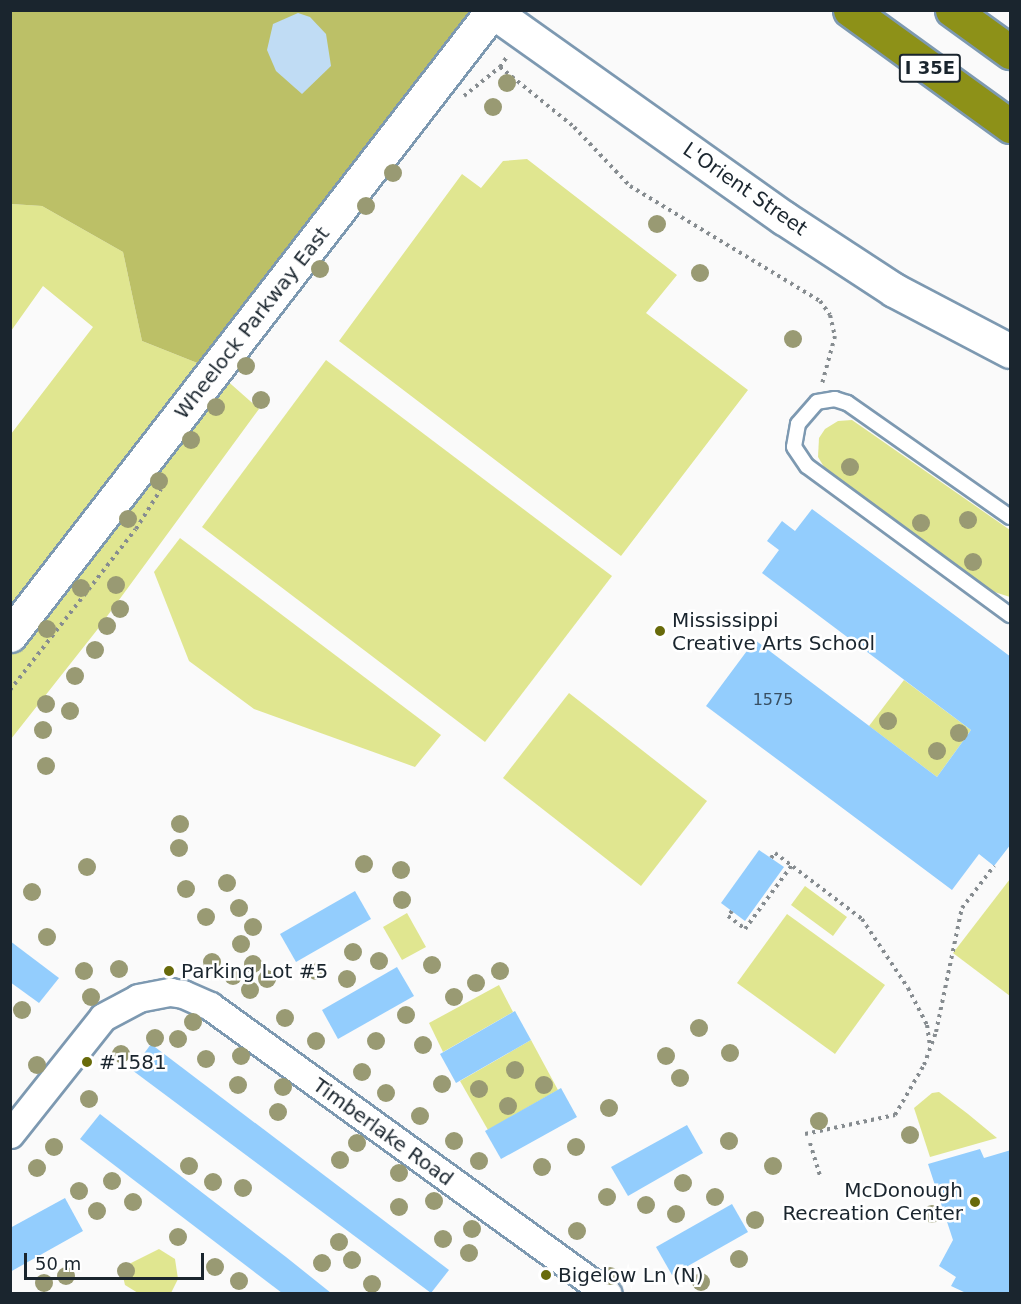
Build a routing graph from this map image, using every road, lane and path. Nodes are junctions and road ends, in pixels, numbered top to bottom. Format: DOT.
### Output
graph roads {
  1 [pos="850,10"];
  2 [pos="952,10"];
  3 [pos="492,11"];
  4 [pos="1011,52"];
  5 [pos="475,89"];
  6 [pos="1011,126"];
  7 [pos="1011,351"];
  8 [pos="822,400"];
  9 [pos="1011,517"];
  10 [pos="1011,615"];
  11 [pos="10,635"];
  12 [pos="771,858"];
  13 [pos="792,865"];
  14 [pos="994,866"];
  15 [pos="732,911"];
  16 [pos="930,1050"];
  17 [pos="10,1134"];
  18 [pos="805,1134"];
  19 [pos="810,1143"];
  20 [pos="821,1178"];
  21 [pos="597,1291"];
  1 -- 6 [label="highway, I 35E"];
  2 -- 4 [label="highway, I 35E"];
  3 -- 7 [label="street, L'Orient Street"];
  3 -- 11 [label="street, Wheelock Parkway East"];
  5 -- 8 [label="path"];
  8 -- 9 [label="lane"];
  8 -- 10 [label="lane"];
  12 -- 13 [label="path"];
  13 -- 15 [label="path"];
  13 -- 16 [label="path"];
  14 -- 16 [label="path"];
  16 -- 18 [label="path"];
  17 -- 21 [label="street, Timberlake Road"];
  19 -- 20 [label="path"];
}
